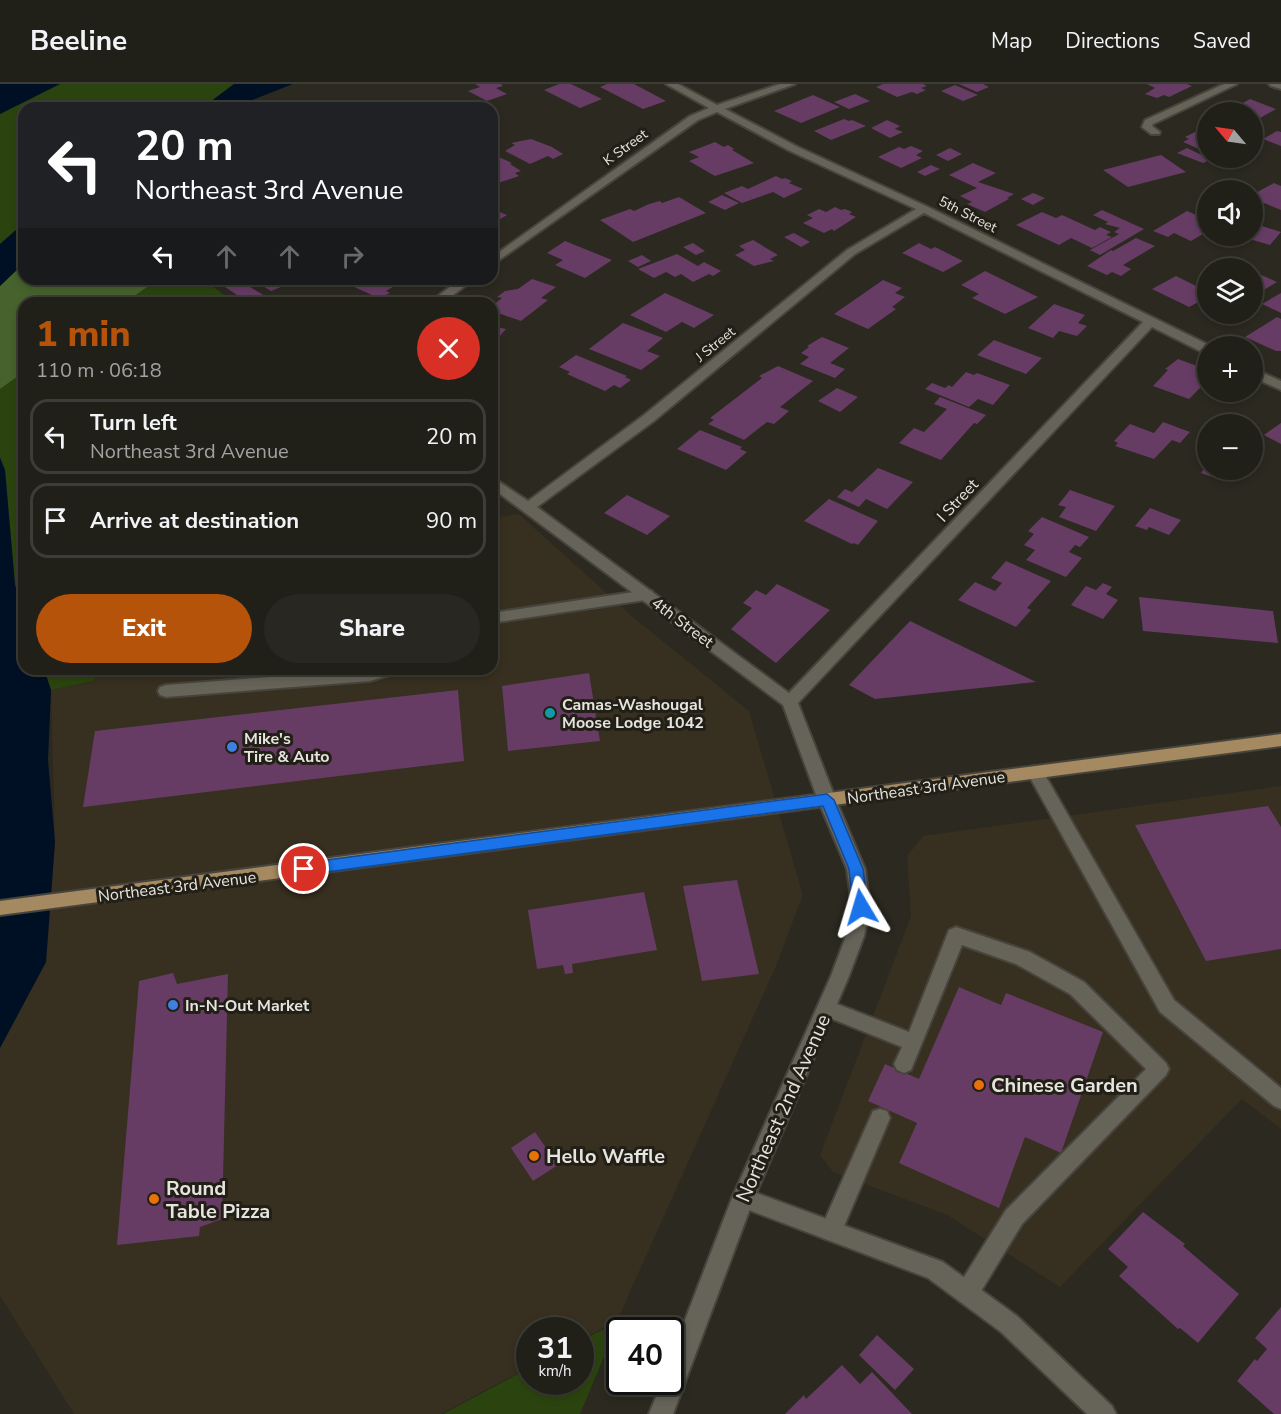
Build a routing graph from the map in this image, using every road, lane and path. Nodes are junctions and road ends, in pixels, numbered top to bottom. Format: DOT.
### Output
graph roads {
  1 [pos="671,84"];
  2 [pos="790,84"];
  3 [pos="1232,84"];
  4 [pos="1274,84"];
  5 [pos="1281,87"];
  6 [pos="714,108"];
  7 [pos="1155,132"];
  8 [pos="924,209"];
  9 [pos="498,258"];
  10 [pos="460,285"];
  11 [pos="443,297"];
  12 [pos="1150,322"];
  13 [pos="1197,345"];
  14 [pos="1263,377"];
  15 [pos="1281,386"];
  16 [pos="498,485"];
  17 [pos="528,507"];
  18 [pos="647,595"];
  19 [pos="498,617"];
  20 [pos="369,675"];
  21 [pos="166,691"];
  22 [pos="790,702"];
  23 [pos="1281,740"];
  24 [pos="1035,772"];
  25 [pos="827,800"];
  26 [pos="0,908"];
  27 [pos="826,1008"];
  28 [pos="914,1043"];
  29 [pos="904,1064"];
  30 [pos="1281,1100"];
  31 [pos="880,1118"];
  32 [pos="743,1198"];
  33 [pos="831,1231"];
  34 [pos="967,1293"];
  35 [pos="661,1414"];
  36 [pos="1104,1414"];
  1 -- 6 [label="street, 5th Street"];
  2 -- 6 [label="street, K Street"];
  3 -- 7 [label="street"];
  4 -- 5 [label="street"];
  6 -- 8 [label="street, 5th Street"];
  6 -- 9 [label="street, K Street"];
  8 -- 12 [label="street, 5th Street"];
  8 -- 17 [label="street, J Street"];
  10 -- 11 [label="street"];
  12 -- 13 [label="street, 5th Street"];
  12 -- 22 [label="street, I Street"];
  14 -- 15 [label="street"];
  16 -- 17 [label="street, 4th Street"];
  17 -- 18 [label="street, 4th Street"];
  18 -- 19 [label="street"];
  18 -- 22 [label="street, 4th Street"];
  20 -- 21 [label="street"];
  22 -- 25 [label="street"];
  23 -- 24 [label="main road, Northeast 3rd Avenue"];
  24 -- 25 [label="main road, Northeast 3rd Avenue"];
  24 -- 30 [label="street"];
  25 -- 26 [label="main road, Northeast 3rd Avenue"];
  25 -- 27 [label="street, Northeast 2nd Avenue"];
  27 -- 28 [label="street"];
  27 -- 32 [label="street, Northeast 2nd Avenue"];
  28 -- 29 [label="street"];
  28 -- 34 [label="street"];
  31 -- 33 [label="street"];
  32 -- 33 [label="street"];
  32 -- 35 [label="street, Northeast 2nd Avenue"];
  33 -- 34 [label="street"];
  34 -- 36 [label="street"];
}
